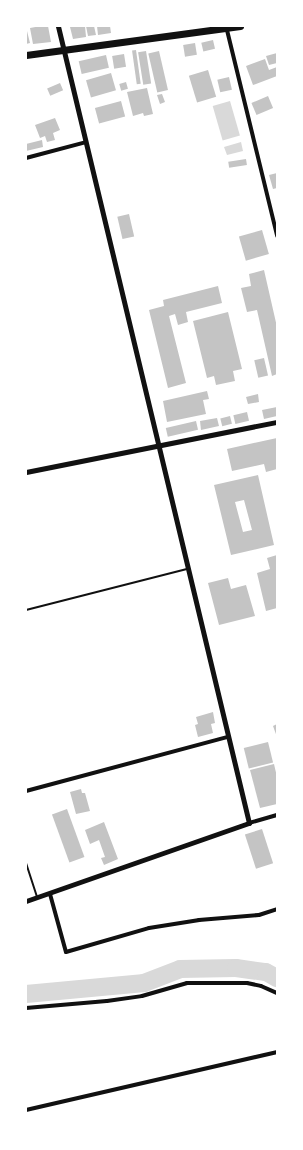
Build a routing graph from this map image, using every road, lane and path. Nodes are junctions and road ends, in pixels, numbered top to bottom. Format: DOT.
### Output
graph roads {
  1 [pos="58,26"];
  2 [pos="240,26"];
  3 [pos="226,27"];
  4 [pos="64,50"];
  5 [pos="26,55"];
  6 [pos="86,142"];
  7 [pos="26,158"];
  8 [pos="277,236"];
  9 [pos="277,422"];
  10 [pos="158,446"];
  11 [pos="26,472"];
  12 [pos="187,569"];
  13 [pos="26,610"];
  14 [pos="227,737"];
  15 [pos="26,791"];
  16 [pos="277,815"];
  17 [pos="249,823"];
  18 [pos="26,863"];
  19 [pos="50,894"];
  20 [pos="38,898"];
  21 [pos="26,901"];
  22 [pos="277,909"];
  23 [pos="277,993"];
  24 [pos="26,1008"];
  25 [pos="277,1052"];
  26 [pos="26,1110"];
  1 -- 4 [label="street"];
  2 -- 3 [label="main road"];
  3 -- 4 [label="main road"];
  3 -- 8 [label="street"];
  4 -- 5 [label="main road"];
  4 -- 6 [label="street"];
  6 -- 7 [label="street"];
  6 -- 10 [label="street"];
  9 -- 10 [label="street"];
  10 -- 11 [label="street"];
  10 -- 12 [label="street"];
  12 -- 13 [label="lane"];
  12 -- 14 [label="street"];
  14 -- 15 [label="street"];
  14 -- 17 [label="street"];
  16 -- 17 [label="street"];
  17 -- 19 [label="street"];
  18 -- 20 [label="lane"];
  19 -- 20 [label="street"];
  19 -- 22 [label="street"];
  20 -- 21 [label="street"];
  23 -- 24 [label="street"];
  25 -- 26 [label="street"];
}
